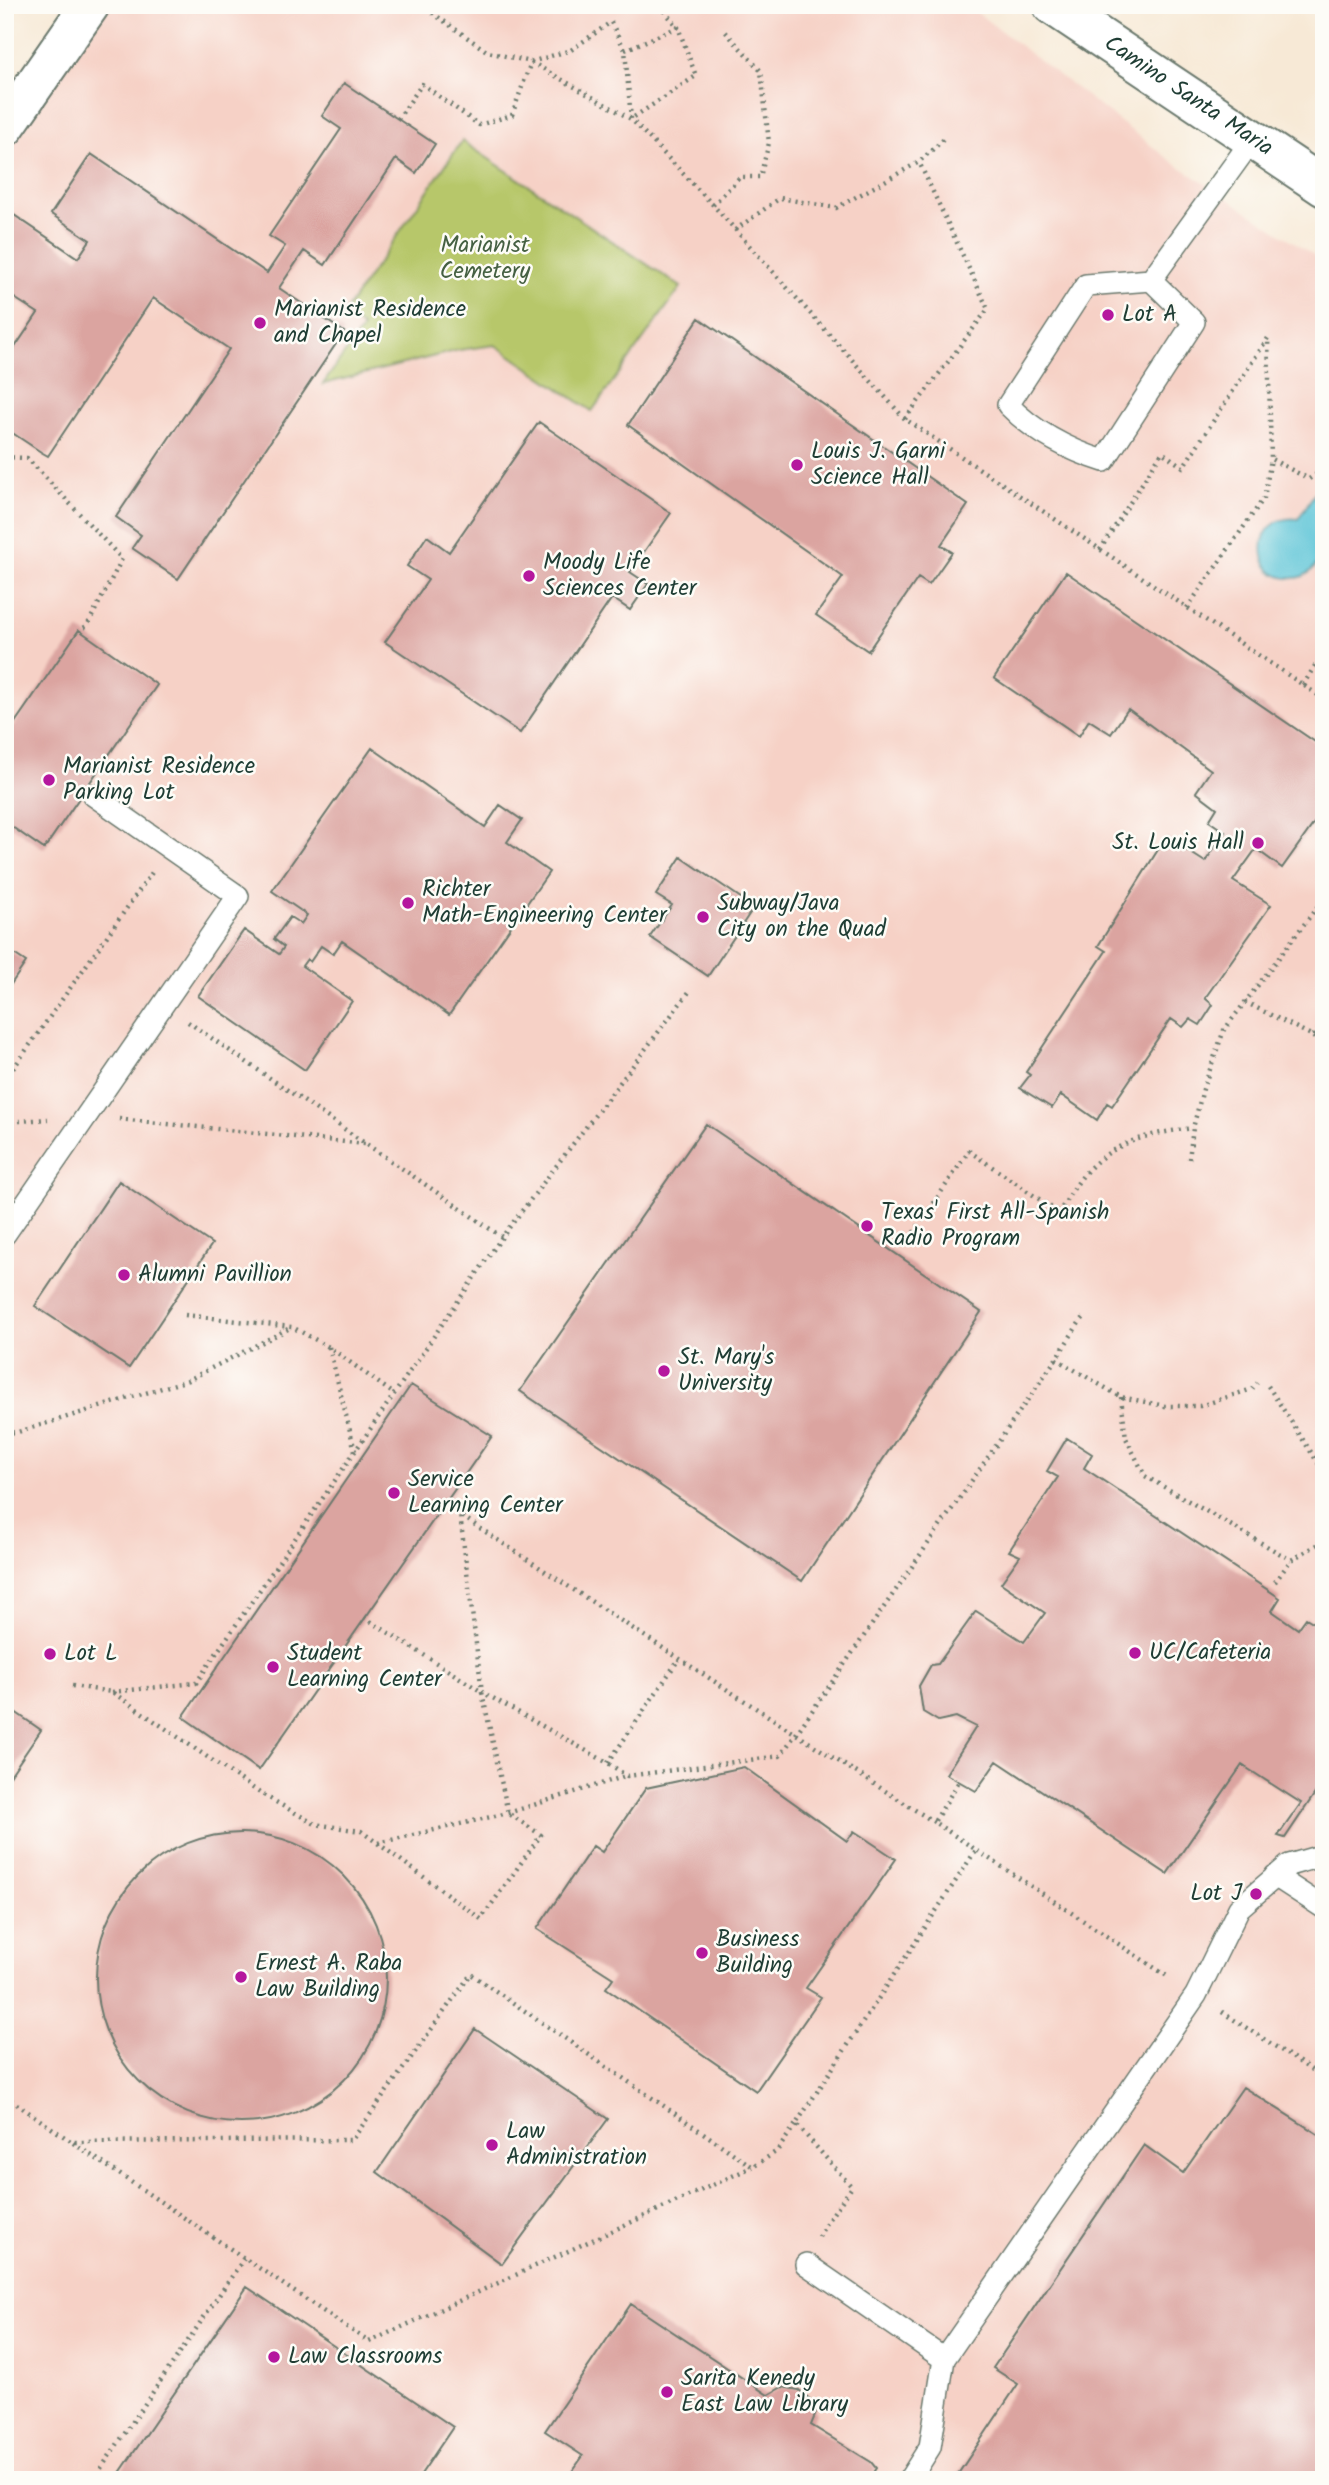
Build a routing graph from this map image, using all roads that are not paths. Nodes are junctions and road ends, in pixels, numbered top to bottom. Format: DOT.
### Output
graph roads {
  1 [pos="90,5"];
  2 [pos="1052,5"];
  3 [pos="5,127"];
  4 [pos="1252,140"];
  5 [pos="1324,187"];
  6 [pos="1151,280"];
  7 [pos="93,795"];
  8 [pos="5,1234"];
  9 [pos="1324,1855"];
  10 [pos="1275,1875"];
  11 [pos="1324,1909"];
  12 [pos="806,2264"];
  13 [pos="944,2359"];
  14 [pos="909,2480"];
  1 -- 3 [label="street"];
  2 -- 4 [label="street, Camino Santa Maria"];
  4 -- 5 [label="street, Camino Santa Maria"];
  4 -- 6 [label="lane"];
  6 -- 6 [label="lane"];
  7 -- 8 [label="lane"];
  9 -- 10 [label="lane"];
  10 -- 11 [label="lane"];
  10 -- 13 [label="lane"];
  12 -- 13 [label="lane"];
  13 -- 14 [label="lane"];
}
